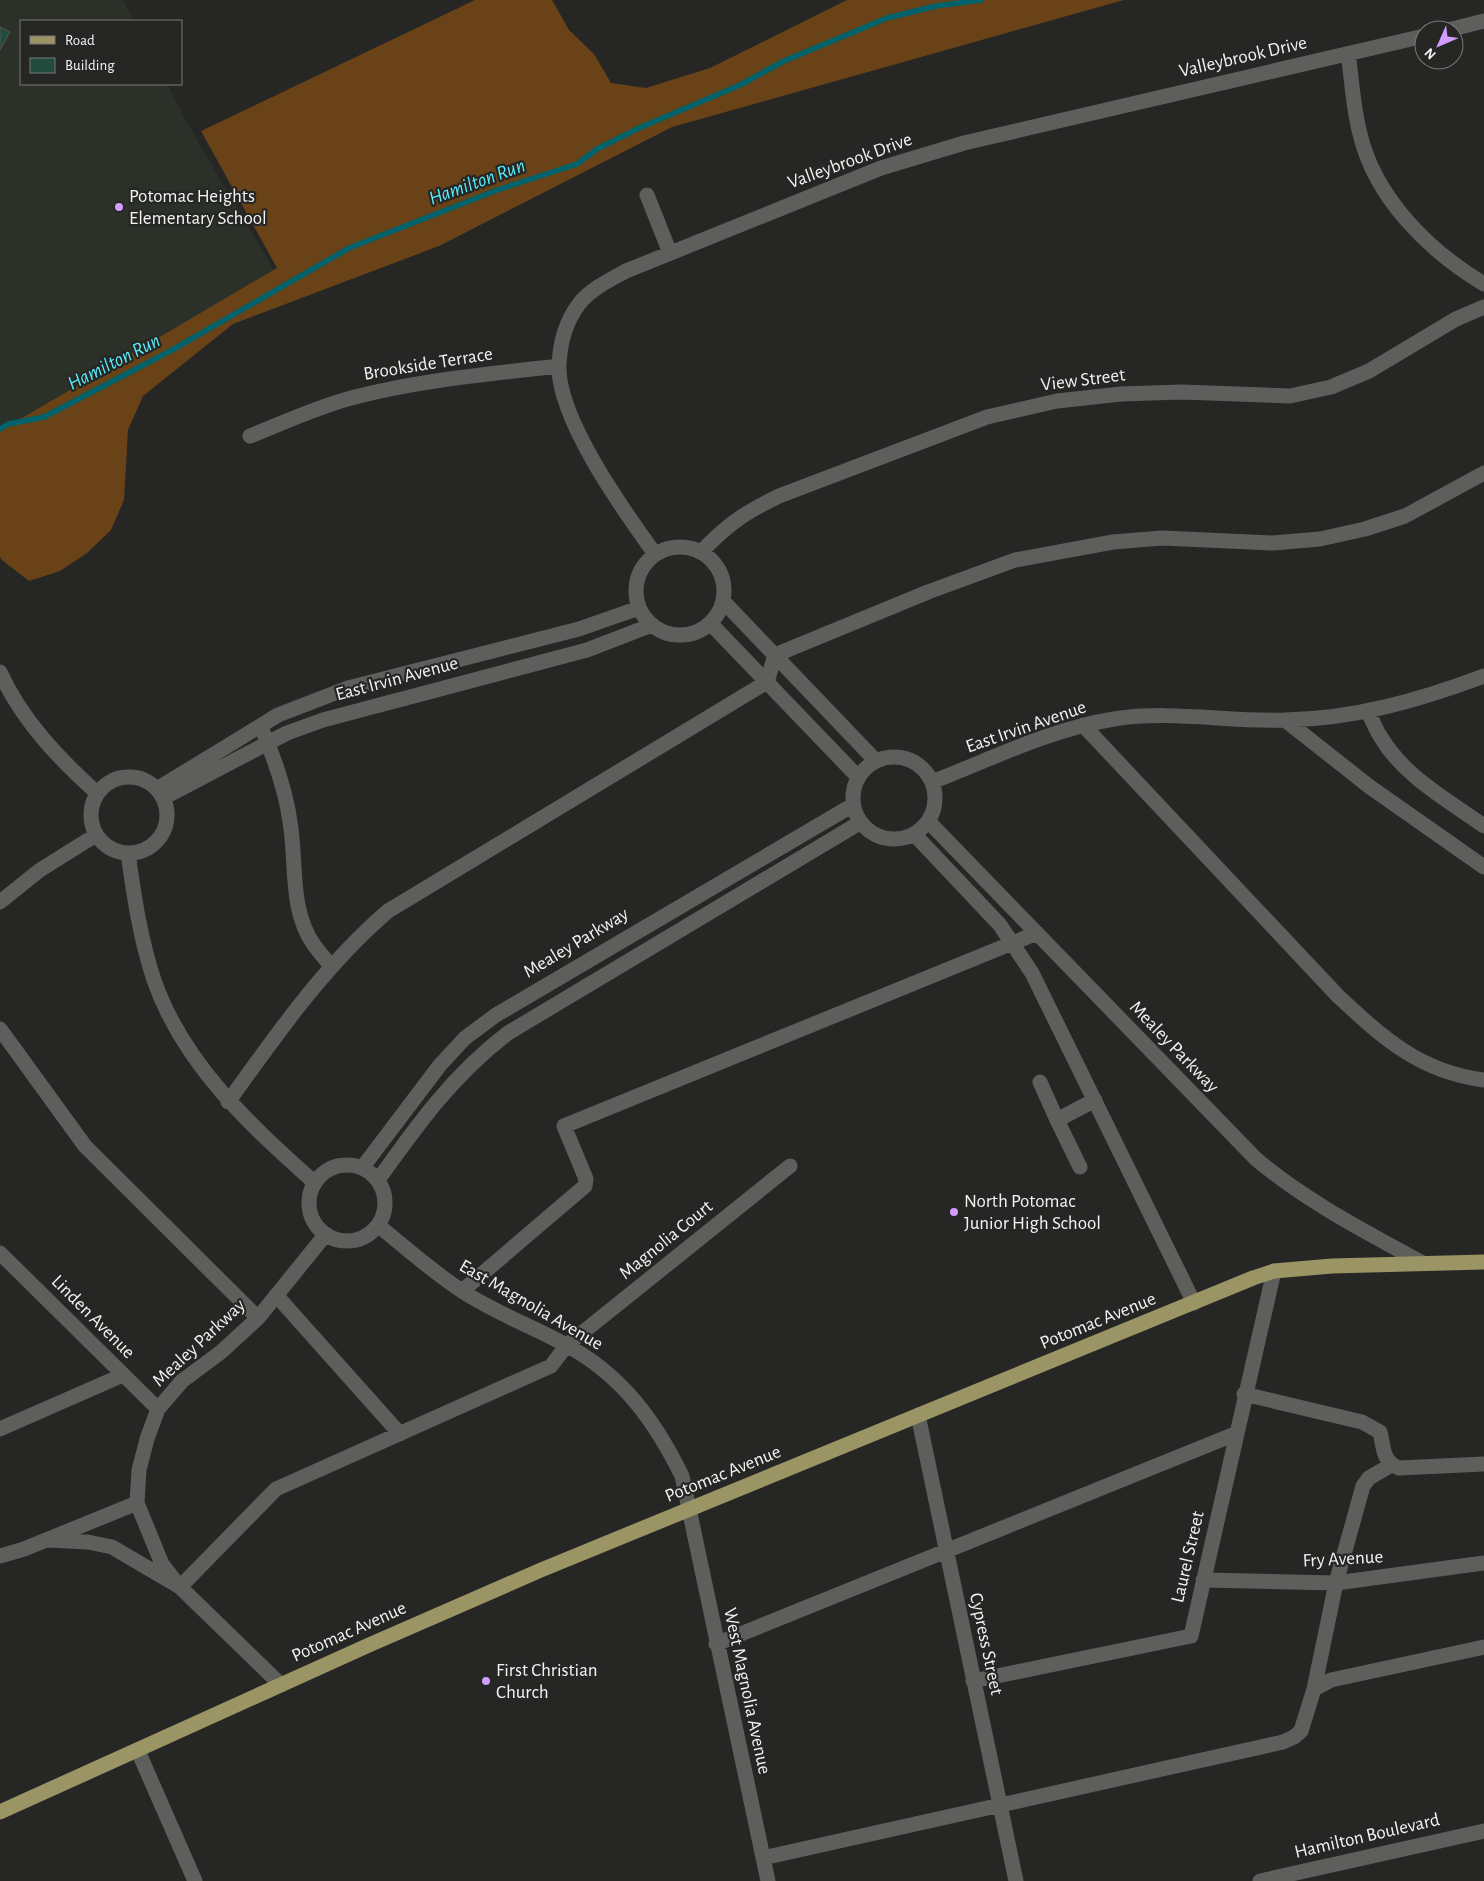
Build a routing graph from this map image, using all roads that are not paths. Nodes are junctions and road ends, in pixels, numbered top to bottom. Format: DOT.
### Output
graph roads {
  1 [pos="1484,21"];
  2 [pos="1464,26"];
  3 [pos="1414,38"];
  4 [pos="1348,54"];
  5 [pos="647,195"];
  6 [pos="670,252"];
  7 [pos="1484,284"];
  8 [pos="1484,307"];
  9 [pos="559,366"];
  10 [pos="250,436"];
  11 [pos="1484,472"];
  12 [pos="701,552"];
  13 [pos="655,554"];
  14 [pos="723,601"];
  15 [pos="639,608"];
  16 [pos="710,623"];
  17 [pos="652,626"];
  18 [pos="775,655"];
  19 [pos="0,672"];
  20 [pos="1484,676"];
  21 [pos="767,682"];
  22 [pos="1368,712"];
  23 [pos="1285,720"];
  24 [pos="1083,725"];
  25 [pos="260,726"];
  26 [pos="268,744"];
  27 [pos="876,761"];
  28 [pos="858,777"];
  29 [pos="932,782"];
  30 [pos="97,793"];
  31 [pos="160,794"];
  32 [pos="854,805"];
  33 [pos="928,821"];
  34 [pos="861,822"];
  35 [pos="1484,826"];
  36 [pos="914,834"];
  37 [pos="96,835"];
  38 [pos="128,853"];
  39 [pos="1484,867"];
  40 [pos="714,885"];
  41 [pos="0,902"];
  42 [pos="726,904"];
  43 [pos="1037,932"];
  44 [pos="1013,943"];
  45 [pos="331,966"];
  46 [pos="0,1029"];
  47 [pos="465,1038"];
  48 [pos="480,1054"];
  49 [pos="1484,1080"];
  50 [pos="1040,1082"];
  51 [pos="1095,1100"];
  52 [pos="228,1102"];
  53 [pos="1057,1120"];
  54 [pos="790,1166"];
  55 [pos="362,1168"];
  56 [pos="1080,1168"];
  57 [pos="378,1180"];
  58 [pos="315,1183"];
  59 [pos="379,1226"];
  60 [pos="326,1234"];
  61 [pos="0,1253"];
  62 [pos="1421,1262"];
  63 [pos="1484,1262"];
  64 [pos="1274,1271"];
  65 [pos="462,1291"];
  66 [pos="276,1295"];
  67 [pos="1194,1303"];
  68 [pos="258,1318"];
  69 [pos="568,1346"];
  70 [pos="124,1375"];
  71 [pos="1244,1394"];
  72 [pos="158,1408"];
  73 [pos="918,1415"];
  74 [pos="0,1430"];
  75 [pos="400,1434"];
  76 [pos="1235,1434"];
  77 [pos="1484,1464"];
  78 [pos="1391,1465"];
  79 [pos="137,1503"];
  80 [pos="688,1509"];
  81 [pos="48,1540"];
  82 [pos="945,1551"];
  83 [pos="0,1556"];
  84 [pos="1484,1563"];
  85 [pos="1203,1580"];
  86 [pos="1336,1583"];
  87 [pos="180,1587"];
  88 [pos="716,1644"];
  89 [pos="1484,1647"];
  90 [pos="973,1680"];
  91 [pos="281,1685"];
  92 [pos="1314,1689"];
  93 [pos="138,1750"];
  94 [pos="1000,1804"];
  95 [pos="0,1812"];
  96 [pos="1484,1831"];
  97 [pos="763,1858"];
  98 [pos="195,1881"];
  99 [pos="768,1881"];
  100 [pos="1016,1881"];
  101 [pos="1260,1881"];
  1 -- 2 [label="street"];
  3 -- 4 [label="street, Valleybrook Drive"];
  4 -- 6 [label="street, Valleybrook Drive"];
  4 -- 7 [label="street"];
  5 -- 6 [label="street"];
  6 -- 9 [label="street, Valleybrook Drive"];
  8 -- 12 [label="street, View Street"];
  9 -- 10 [label="street, Brookside Terrace"];
  9 -- 13 [label="street, Valleybrook Drive"];
  11 -- 18 [label="street"];
  12 -- 13 [label="street"];
  12 -- 14 [label="street"];
  13 -- 15 [label="street"];
  14 -- 16 [label="street"];
  14 -- 18 [label="street"];
  15 -- 17 [label="street"];
  15 -- 25 [label="street, East Irvin Avenue"];
  16 -- 17 [label="street"];
  16 -- 21 [label="street"];
  17 -- 26 [label="street, East Irvin Avenue"];
  18 -- 21 [label="street"];
  18 -- 27 [label="street"];
  19 -- 30 [label="street"];
  20 -- 22 [label="street, East Irvin Avenue"];
  21 -- 28 [label="street"];
  21 -- 45 [label="street"];
  22 -- 23 [label="street, East Irvin Avenue"];
  22 -- 35 [label="street"];
  23 -- 24 [label="street, East Irvin Avenue"];
  23 -- 39 [label="street"];
  24 -- 29 [label="street, East Irvin Avenue"];
  24 -- 49 [label="street"];
  25 -- 26 [label="street"];
  25 -- 31 [label="street, East Irvin Avenue"];
  26 -- 31 [label="street, East Irvin Avenue"];
  26 -- 45 [label="street"];
  27 -- 28 [label="street"];
  27 -- 29 [label="street"];
  28 -- 32 [label="street"];
  29 -- 33 [label="street"];
  30 -- 31 [label="street"];
  30 -- 37 [label="street"];
  31 -- 38 [label="street"];
  32 -- 34 [label="street"];
  32 -- 40 [label="street, Mealey Parkway"];
  33 -- 36 [label="street"];
  33 -- 43 [label="street, Mealey Parkway"];
  34 -- 36 [label="street"];
  34 -- 42 [label="street"];
  36 -- 44 [label="street"];
  37 -- 38 [label="street"];
  37 -- 41 [label="street"];
  38 -- 52 [label="street"];
  40 -- 42 [label="street"];
  40 -- 47 [label="street, Mealey Parkway"];
  42 -- 48 [label="street"];
  43 -- 44 [label="street"];
  43 -- 62 [label="street, Mealey Parkway"];
  44 -- 51 [label="street"];
  44 -- 65 [label="street"];
  45 -- 52 [label="street"];
  46 -- 68 [label="street"];
  47 -- 48 [label="street"];
  47 -- 55 [label="street, Mealey Parkway"];
  48 -- 57 [label="street"];
  50 -- 53 [label="street"];
  51 -- 53 [label="street"];
  51 -- 67 [label="street"];
  52 -- 58 [label="street"];
  53 -- 56 [label="street"];
  54 -- 69 [label="street, Magnolia Court"];
  55 -- 57 [label="street"];
  55 -- 58 [label="street"];
  57 -- 59 [label="street"];
  58 -- 60 [label="street"];
  59 -- 60 [label="street"];
  59 -- 65 [label="street, East Magnolia Avenue"];
  60 -- 66 [label="street, Mealey Parkway"];
  61 -- 70 [label="street, Linden Avenue"];
  62 -- 63 [label="main road, Potomac Avenue"];
  62 -- 64 [label="main road, Potomac Avenue"];
  64 -- 67 [label="main road, Potomac Avenue"];
  64 -- 71 [label="street, Laurel Street"];
  65 -- 69 [label="street, East Magnolia Avenue"];
  66 -- 68 [label="street, Mealey Parkway"];
  66 -- 75 [label="street"];
  67 -- 73 [label="main road, Potomac Avenue"];
  68 -- 72 [label="street, Mealey Parkway"];
  69 -- 75 [label="street, Magnolia Court"];
  69 -- 80 [label="street, East Magnolia Avenue"];
  70 -- 72 [label="street, Linden Avenue"];
  70 -- 74 [label="street"];
  71 -- 76 [label="street, Laurel Street"];
  71 -- 78 [label="street"];
  72 -- 79 [label="street, Mealey Parkway"];
  73 -- 80 [label="main road, Potomac Avenue"];
  73 -- 82 [label="street, Cypress Street"];
  75 -- 87 [label="street, Magnolia Court"];
  76 -- 82 [label="street"];
  76 -- 85 [label="street, Laurel Street"];
  77 -- 78 [label="street"];
  78 -- 86 [label="street"];
  79 -- 81 [label="street"];
  79 -- 87 [label="street, Mealey Parkway"];
  80 -- 88 [label="street, West Magnolia Avenue"];
  80 -- 91 [label="main road, Potomac Avenue"];
  81 -- 83 [label="street"];
  81 -- 87 [label="street"];
  82 -- 88 [label="street"];
  82 -- 90 [label="street, Cypress Street"];
  84 -- 86 [label="street, Fry Avenue"];
  85 -- 86 [label="street, Fry Avenue"];
  85 -- 90 [label="street, Laurel Street"];
  86 -- 92 [label="street"];
  87 -- 91 [label="street, Mealey Parkway"];
  88 -- 97 [label="street, West Magnolia Avenue"];
  89 -- 92 [label="street"];
  90 -- 94 [label="street, Cypress Street"];
  91 -- 93 [label="main road, Potomac Avenue"];
  92 -- 94 [label="street"];
  93 -- 95 [label="main road, Potomac Avenue"];
  93 -- 98 [label="street"];
  94 -- 97 [label="street"];
  94 -- 100 [label="street, Cypress Street"];
  96 -- 101 [label="street, Hamilton Boulevard"];
  97 -- 99 [label="street, West Magnolia Avenue"];
}
